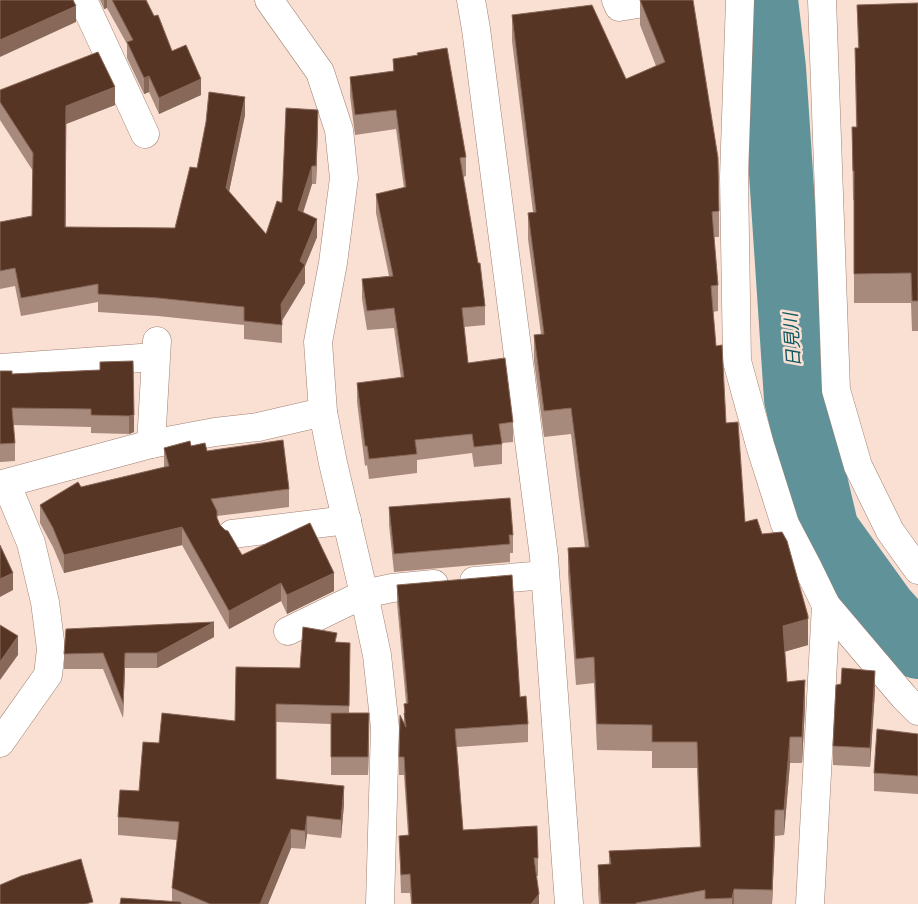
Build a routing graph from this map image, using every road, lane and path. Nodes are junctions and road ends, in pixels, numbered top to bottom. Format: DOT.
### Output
graph roads {
  1 [pos="83,0"];
  2 [pos="269,0"];
  3 [pos="471,0"];
  4 [pos="616,0"];
  5 [pos="662,0"];
  6 [pos="740,0"];
  7 [pos="822,0"];
  8 [pos="145,134"];
  9 [pos="0,368"];
  10 [pos="323,412"];
  11 [pos="151,444"];
  12 [pos="347,520"];
  13 [pos="232,534"];
  14 [pos="918,570"];
  15 [pos="545,575"];
  16 [pos="364,594"];
  17 [pos="826,605"];
  18 [pos="288,631"];
  19 [pos="918,711"];
  20 [pos="0,743"];
  21 [pos="380,904"];
  22 [pos="568,904"];
  23 [pos="810,904"];
  1 -- 8 [label="street"];
  2 -- 10 [label="street"];
  3 -- 15 [label="street"];
  4 -- 5 [label="street"];
  6 -- 17 [label="street"];
  7 -- 14 [label="street"];
  9 -- 11 [label="street"];
  10 -- 11 [label="street"];
  10 -- 12 [label="street"];
  11 -- 20 [label="street"];
  12 -- 13 [label="street"];
  12 -- 16 [label="street"];
  15 -- 16 [label="street"];
  15 -- 22 [label="street"];
  16 -- 18 [label="street"];
  16 -- 21 [label="street"];
  17 -- 19 [label="street"];
  17 -- 23 [label="street"];
}
